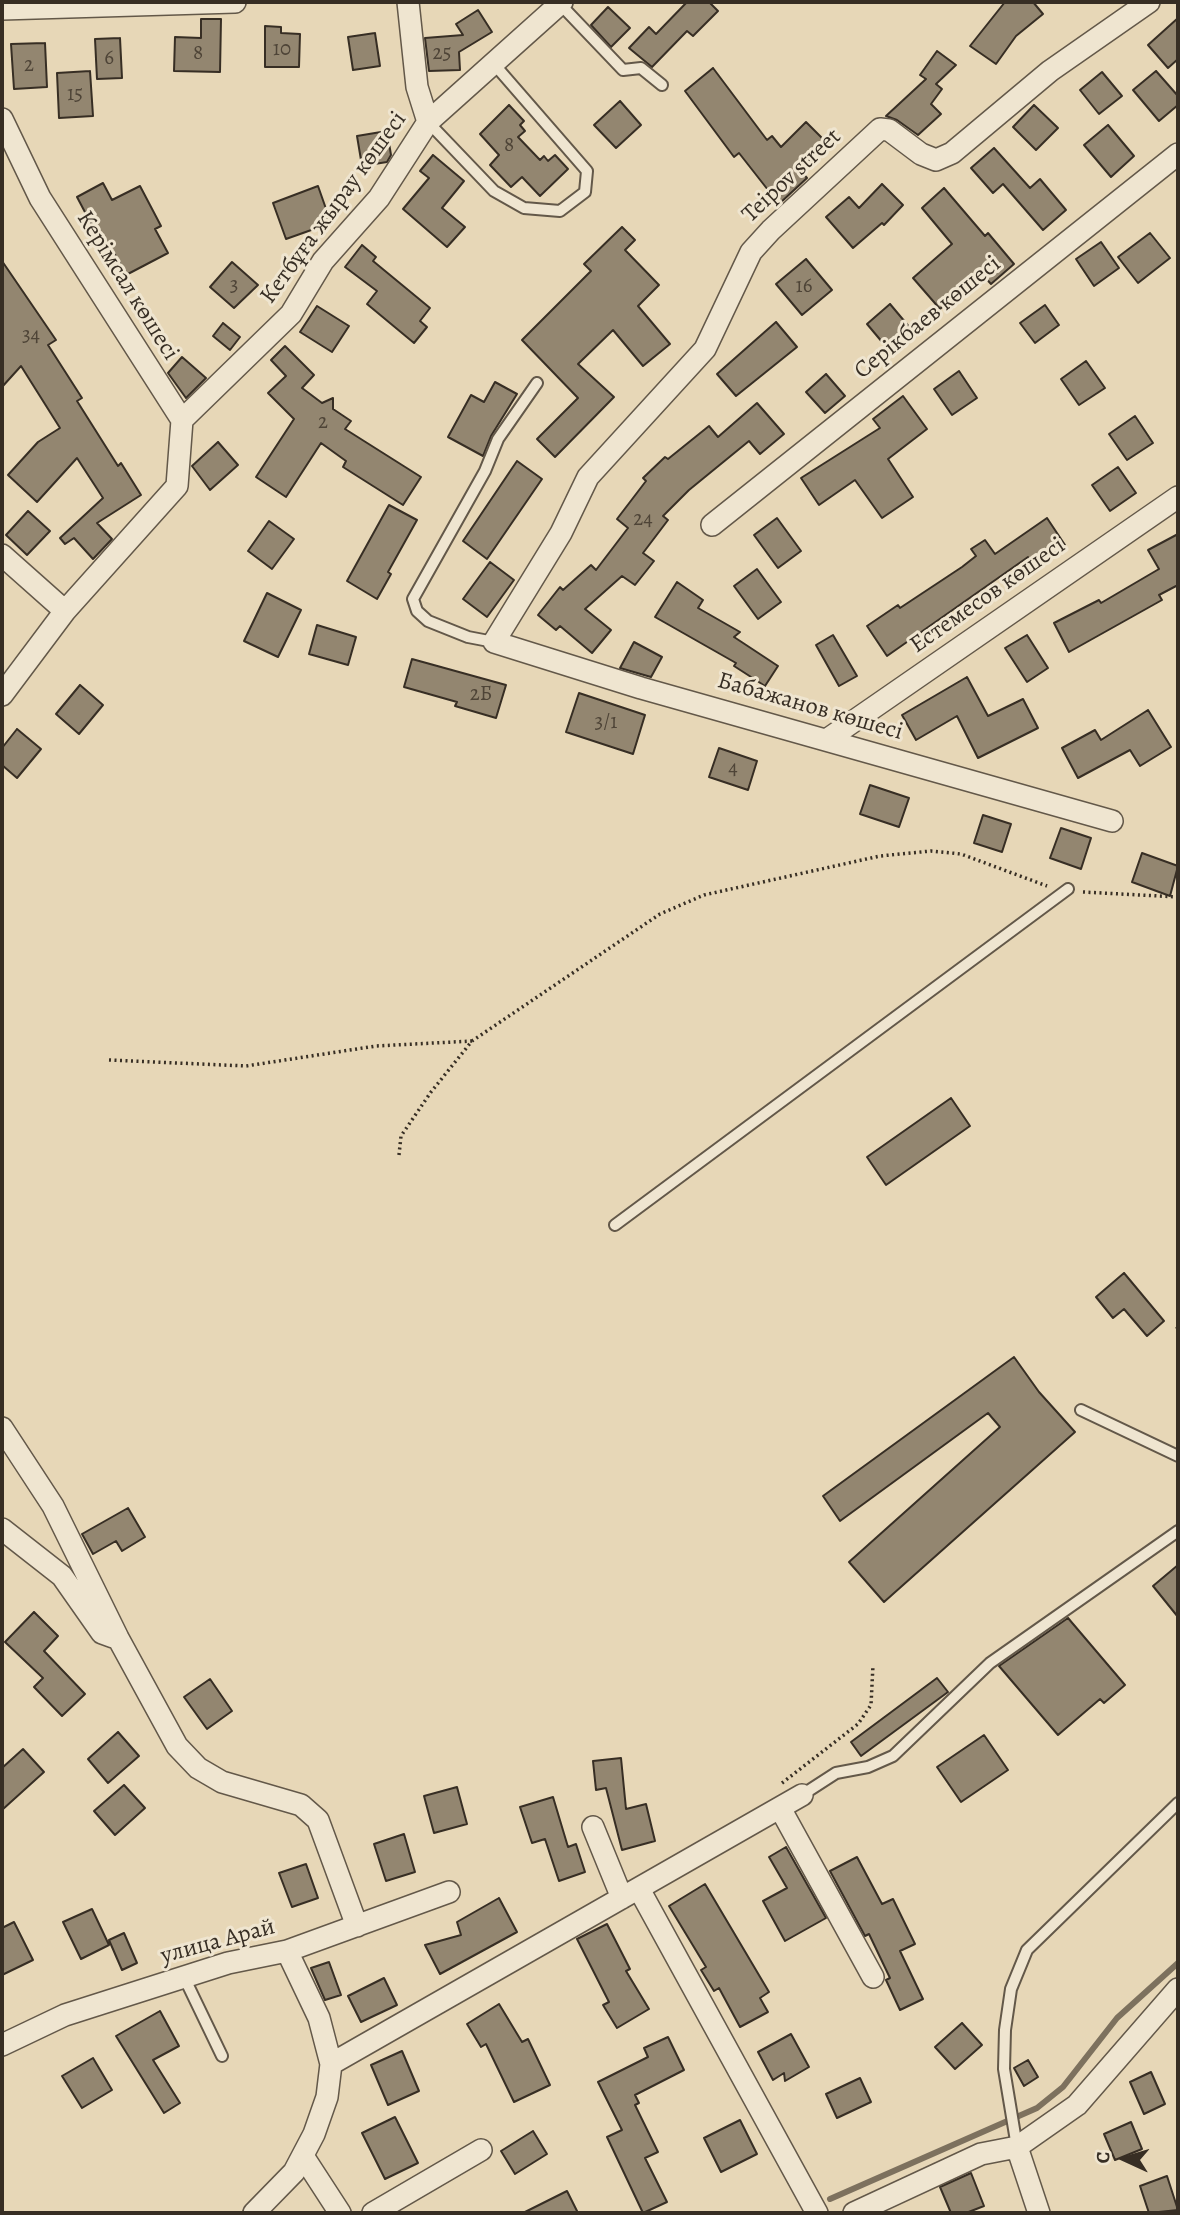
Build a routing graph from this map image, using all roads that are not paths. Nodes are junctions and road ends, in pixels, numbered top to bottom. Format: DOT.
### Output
graph roads {
  1 [pos="235,2"];
  2 [pos="408,2"];
  3 [pos="1149,2"];
  4 [pos="561,3"];
  5 [pos="2,9"];
  6 [pos="494,64"];
  7 [pos="662,85"];
  8 [pos="2,119"];
  9 [pos="428,122"];
  10 [pos="1178,154"];
  11 [pos="537,383"];
  12 [pos="181,420"];
  13 [pos="1178,497"];
  14 [pos="712,525"];
  15 [pos="2,555"];
  16 [pos="65,611"];
  17 [pos="494,642"];
  18 [pos="2,695"];
  19 [pos="828,739"];
  20 [pos="1112,821"];
  21 [pos="1068,889"];
  22 [pos="615,1224"];
  23 [pos="1081,1410"];
  24 [pos="2,1428"];
  25 [pos="1178,1456"];
  26 [pos="2,1529"];
  27 [pos="1178,1531"];
  28 [pos="118,1638"];
  29 [pos="803,1795"];
  30 [pos="1178,1803"];
  31 [pos="780,1808"];
  32 [pos="593,1827"];
  33 [pos="449,1892"];
  34 [pos="631,1893"];
  35 [pos="357,1926"];
  36 [pos="288,1951"];
  37 [pos="184,1977"];
  38 [pos="873,1977"];
  39 [pos="1178,1989"];
  40 [pos="2,2045"];
  41 [pos="222,2056"];
  42 [pos="331,2064"];
  43 [pos="1017,2147"];
  44 [pos="481,2150"];
  45 [pos="303,2156"];
  46 [pos="254,2213"];
  47 [pos="340,2213"];
  48 [pos="373,2213"];
  49 [pos="817,2213"];
  50 [pos="853,2213"];
  51 [pos="1039,2213"];
  1 -- 5 [label="street"];
  2 -- 9 [label="street"];
  3 -- 17 [label="street, Teipov street"];
  4 -- 6 [label="street, Кетбұға жырау көшесі"];
  4 -- 7 [label="lane"];
  6 -- 9 [label="street, Кетбұға жырау көшесі"];
  6 -- 9 [label="lane"];
  8 -- 12 [label="street, Керімсал көшесі"];
  9 -- 12 [label="street, Кетбұға жырау көшесі"];
  10 -- 14 [label="street, Серікбаев көшесі"];
  11 -- 17 [label="lane"];
  12 -- 16 [label="street"];
  13 -- 19 [label="street, Естемесов көшесі"];
  15 -- 16 [label="street"];
  16 -- 18 [label="street"];
  17 -- 19 [label="street, Бабажанов көшесі"];
  19 -- 20 [label="street, Бабажанов көшесі"];
  21 -- 22 [label="lane"];
  23 -- 25 [label="lane"];
  24 -- 28 [label="street"];
  26 -- 28 [label="street"];
  27 -- 29 [label="lane"];
  28 -- 35 [label="street"];
  29 -- 31 [label="street"];
  30 -- 43 [label="lane"];
  31 -- 34 [label="street"];
  31 -- 38 [label="street"];
  32 -- 34 [label="street"];
  33 -- 35 [label="street, улица Арай"];
  34 -- 42 [label="street"];
  34 -- 49 [label="street"];
  35 -- 36 [label="street, улица Арай"];
  36 -- 37 [label="street, улица Арай"];
  36 -- 42 [label="street"];
  37 -- 40 [label="street, улица Арай"];
  37 -- 41 [label="lane"];
  39 -- 43 [label="street"];
  42 -- 45 [label="street"];
  43 -- 50 [label="street"];
  43 -- 51 [label="street"];
  44 -- 48 [label="street"];
  45 -- 46 [label="street"];
  45 -- 47 [label="street"];
}
